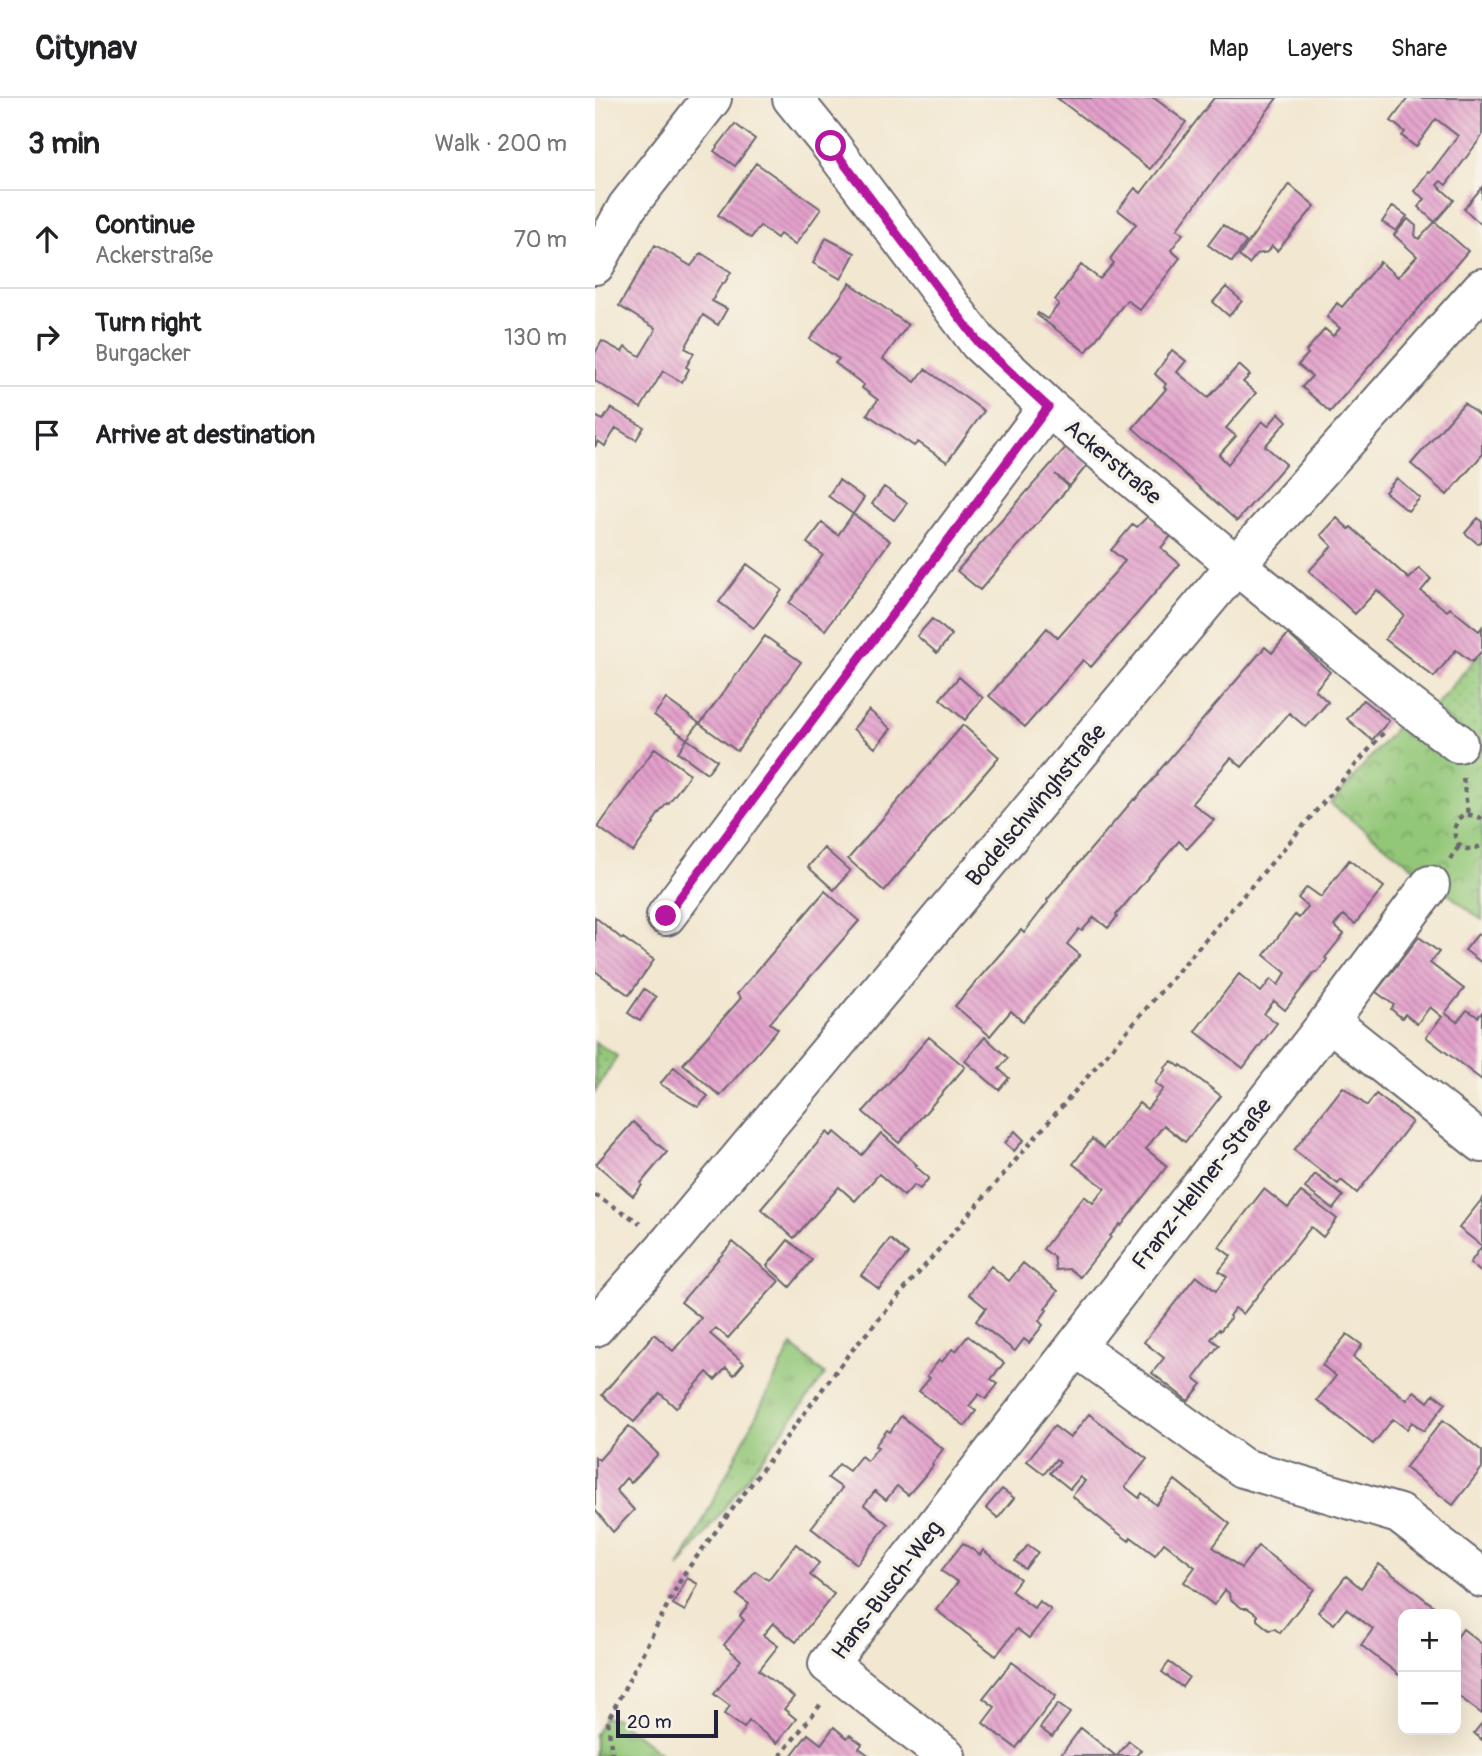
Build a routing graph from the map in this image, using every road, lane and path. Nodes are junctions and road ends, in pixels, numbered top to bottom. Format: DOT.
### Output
graph roads {
  1 [pos="712,98"];
  2 [pos="792,98"];
  3 [pos="595,265"];
  4 [pos="1482,288"];
  5 [pos="1048,407"];
  6 [pos="1236,565"];
  7 [pos="1408,705"];
  8 [pos="1458,743"];
  9 [pos="1482,819"];
  10 [pos="1482,845"];
  11 [pos="1430,885"];
  12 [pos="666,916"];
  13 [pos="1329,1021"];
  14 [pos="1482,1143"];
  15 [pos="595,1195"];
  16 [pos="670,1242"];
  17 [pos="595,1327"];
  18 [pos="1076,1347"];
  19 [pos="982,1465"];
  20 [pos="1482,1578"];
  21 [pos="844,1676"];
  22 [pos="612,1756"];
  23 [pos="780,1756"];
  24 [pos="946,1756"];
  1 -- 3 [label="street"];
  2 -- 5 [label="street, Ackerstraße"];
  4 -- 6 [label="street, Bodelschwinghstraße"];
  5 -- 6 [label="street, Ackerstraße"];
  5 -- 12 [label="street"];
  6 -- 7 [label="street, Ackerstraße"];
  6 -- 16 [label="street, Bodelschwinghstraße"];
  7 -- 8 [label="street, Ackerstraße"];
  7 -- 22 [label="path"];
  9 -- 10 [label="path"];
  11 -- 13 [label="street, Franz-Hellner-Straße"];
  13 -- 14 [label="street"];
  13 -- 18 [label="street, Franz-Hellner-Straße"];
  15 -- 16 [label="path"];
  16 -- 17 [label="street, Bodelschwinghstraße"];
  18 -- 19 [label="street, Franz-Hellner-Straße"];
  18 -- 20 [label="street"];
  19 -- 21 [label="street, Hans-Busch-Weg"];
  21 -- 23 [label="path"];
  21 -- 24 [label="street, Hans-Busch-Weg"];
}
